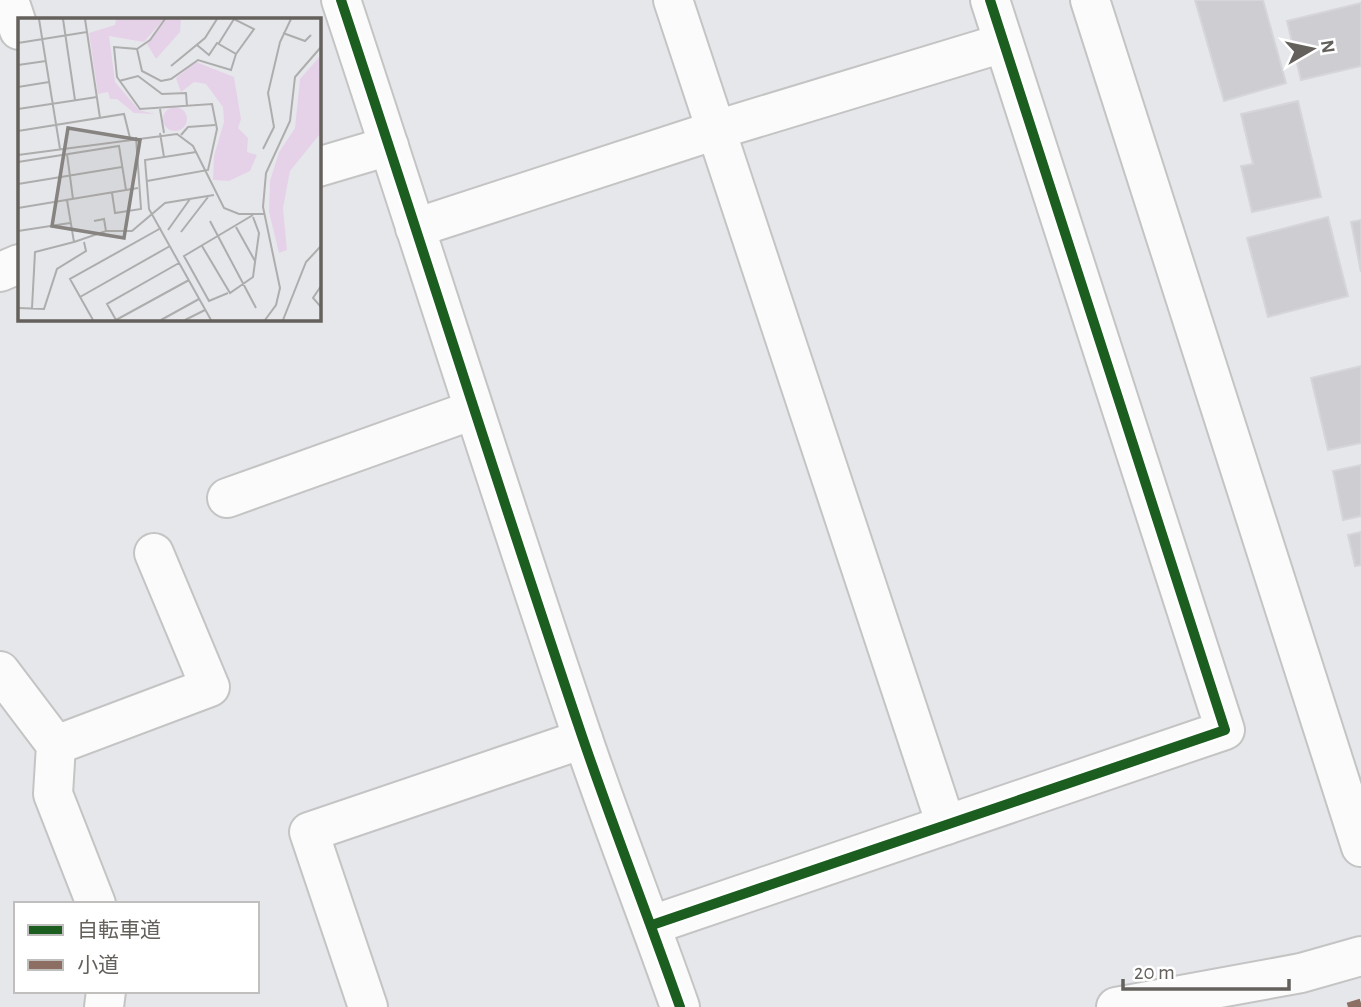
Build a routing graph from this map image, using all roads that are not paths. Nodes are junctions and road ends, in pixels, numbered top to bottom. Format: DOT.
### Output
graph roads {
  1 [pos="9,0"];
  2 [pos="341,0"];
  3 [pos="673,0"];
  4 [pos="990,0"];
  5 [pos="1090,0"];
  6 [pos="18,27"];
  7 [pos="1003,43"];
  8 [pos="716,131"];
  9 [pos="389,146"];
  10 [pos="320,166"];
  11 [pos="415,228"];
  12 [pos="18,264"];
  13 [pos="0,272"];
  14 [pos="473,410"];
  15 [pos="227,498"];
  16 [pos="154,553"];
  17 [pos="0,671"];
  18 [pos="583,739"];
  19 [pos="56,746"];
  20 [pos="946,825"];
  21 [pos="1361,847"];
  22 [pos="95,902"];
  23 [pos="652,925"];
  24 [pos="1361,956"];
  25 [pos="368,1007"];
  26 [pos="680,1007"];
  27 [pos="1116,1007"];
  1 -- 6 [label="street"];
  2 -- 9 [label="street"];
  3 -- 8 [label="street"];
  4 -- 7 [label="street"];
  5 -- 21 [label="street"];
  7 -- 8 [label="street"];
  7 -- 20 [label="street"];
  8 -- 11 [label="street"];
  8 -- 20 [label="street"];
  9 -- 10 [label="street"];
  9 -- 11 [label="street"];
  11 -- 14 [label="street"];
  12 -- 13 [label="street"];
  14 -- 15 [label="street"];
  14 -- 18 [label="street"];
  16 -- 19 [label="street"];
  17 -- 19 [label="street"];
  18 -- 23 [label="street"];
  18 -- 25 [label="street"];
  19 -- 22 [label="street"];
  20 -- 23 [label="street"];
  23 -- 26 [label="street"];
  24 -- 27 [label="street"];
}
